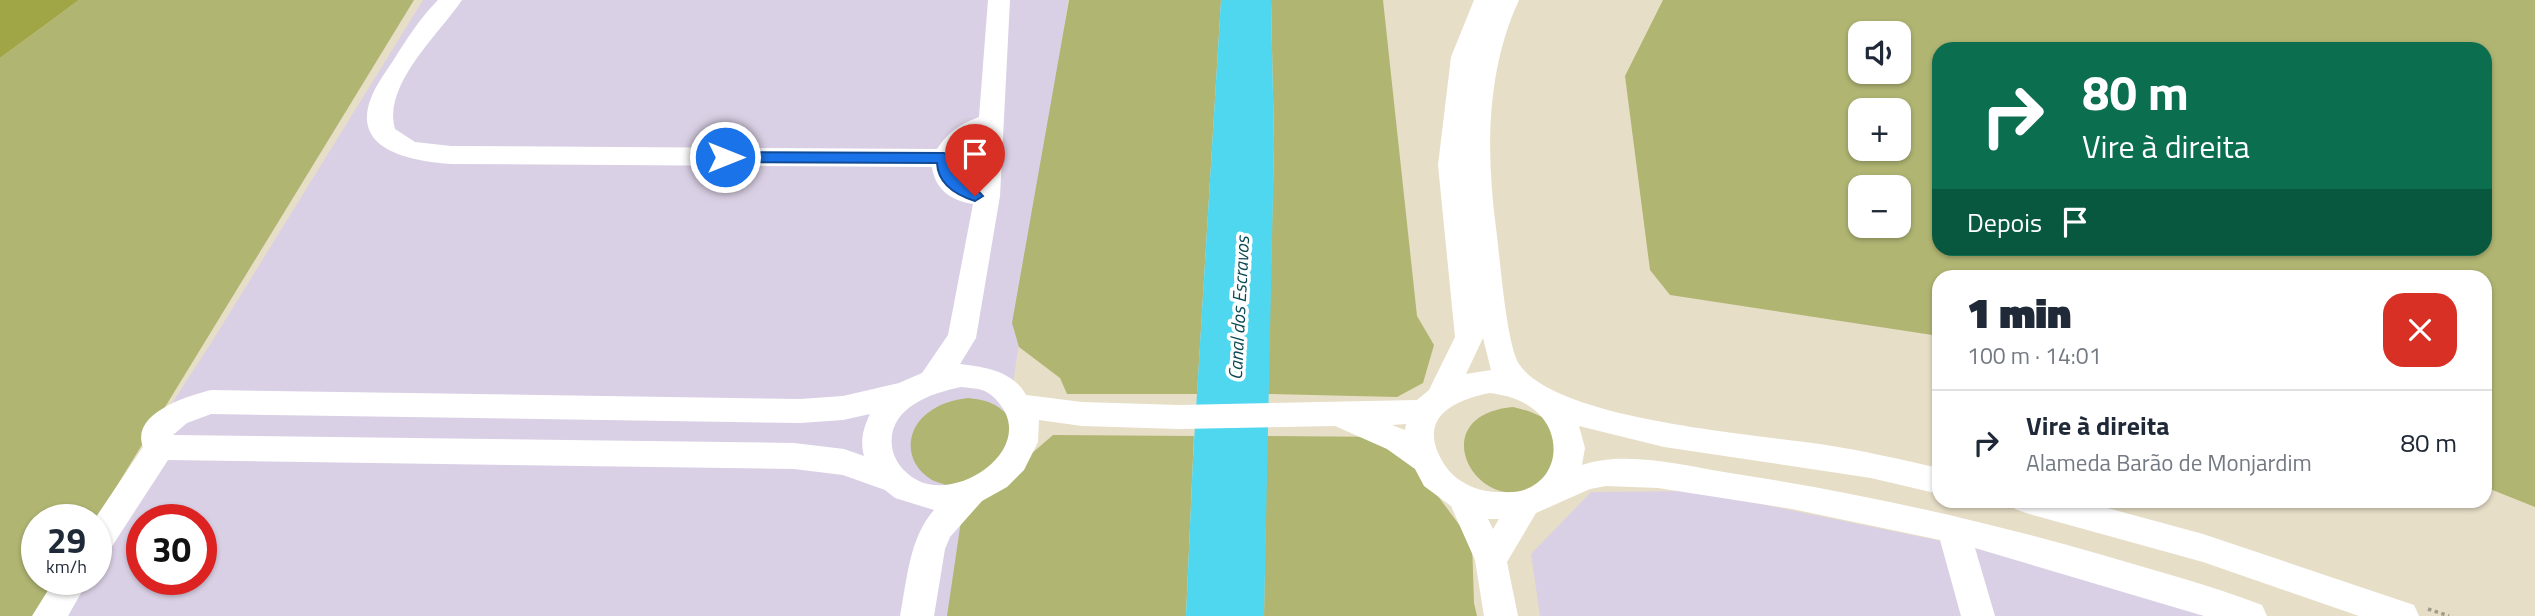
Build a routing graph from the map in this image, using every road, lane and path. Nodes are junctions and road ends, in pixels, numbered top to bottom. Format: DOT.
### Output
graph roads {
  1 [pos="450,0"];
  2 [pos="999,0"];
  3 [pos="1485,0"];
  4 [pos="1508,0"];
  5 [pos="991,122"];
  6 [pos="944,158"];
  7 [pos="987,196"];
  8 [pos="962,338"];
  9 [pos="933,380"];
  10 [pos="988,380"];
  11 [pos="905,394"];
  12 [pos="1536,396"];
  13 [pos="1434,403"];
  14 [pos="1334,416"];
  15 [pos="1023,417"];
  16 [pos="160,447"];
  17 [pos="1423,459"];
  18 [pos="1932,479"];
  19 [pos="901,486"];
  20 [pos="970,493"];
  21 [pos="1463,499"];
  22 [pos="1536,499"];
  23 [pos="2056,508"];
  24 [pos="112,520"];
  25 [pos="1953,529"];
  26 [pos="929,549"];
  27 [pos="1491,559"];
  28 [pos="63,595"];
  29 [pos="49,616"];
  30 [pos="916,616"];
  31 [pos="1501,616"];
  32 [pos="1978,616"];
  33 [pos="2250,616"];
  34 [pos="2402,616"];
  1 -- 6 [label="street"];
  2 -- 5 [label="street"];
  3 -- 13 [label="street"];
  4 -- 12 [label="street"];
  5 -- 6 [label="street"];
  5 -- 7 [label="street"];
  6 -- 7 [label="street"];
  7 -- 8 [label="street"];
  8 -- 9 [label="street"];
  8 -- 10 [label="street"];
  9 -- 10 [label="street"];
  9 -- 11 [label="street"];
  10 -- 15 [label="street"];
  11 -- 16 [label="street"];
  11 -- 19 [label="street"];
  12 -- 13 [label="street"];
  12 -- 18 [label="street"];
  12 -- 22 [label="street"];
  13 -- 14 [label="street"];
  13 -- 17 [label="street"];
  14 -- 15 [label="street"];
  14 -- 17 [label="street"];
  15 -- 20 [label="street"];
  16 -- 19 [label="street"];
  16 -- 24 [label="street"];
  17 -- 21 [label="street"];
  19 -- 20 [label="street"];
  19 -- 26 [label="street"];
  20 -- 26 [label="street"];
  21 -- 22 [label="street"];
  21 -- 27 [label="street"];
  22 -- 25 [label="street"];
  22 -- 27 [label="street"];
  23 -- 34 [label="street"];
  25 -- 32 [label="street"];
  25 -- 33 [label="street"];
  26 -- 30 [label="street"];
  27 -- 31 [label="street"];
  28 -- 29 [label="street"];
}
